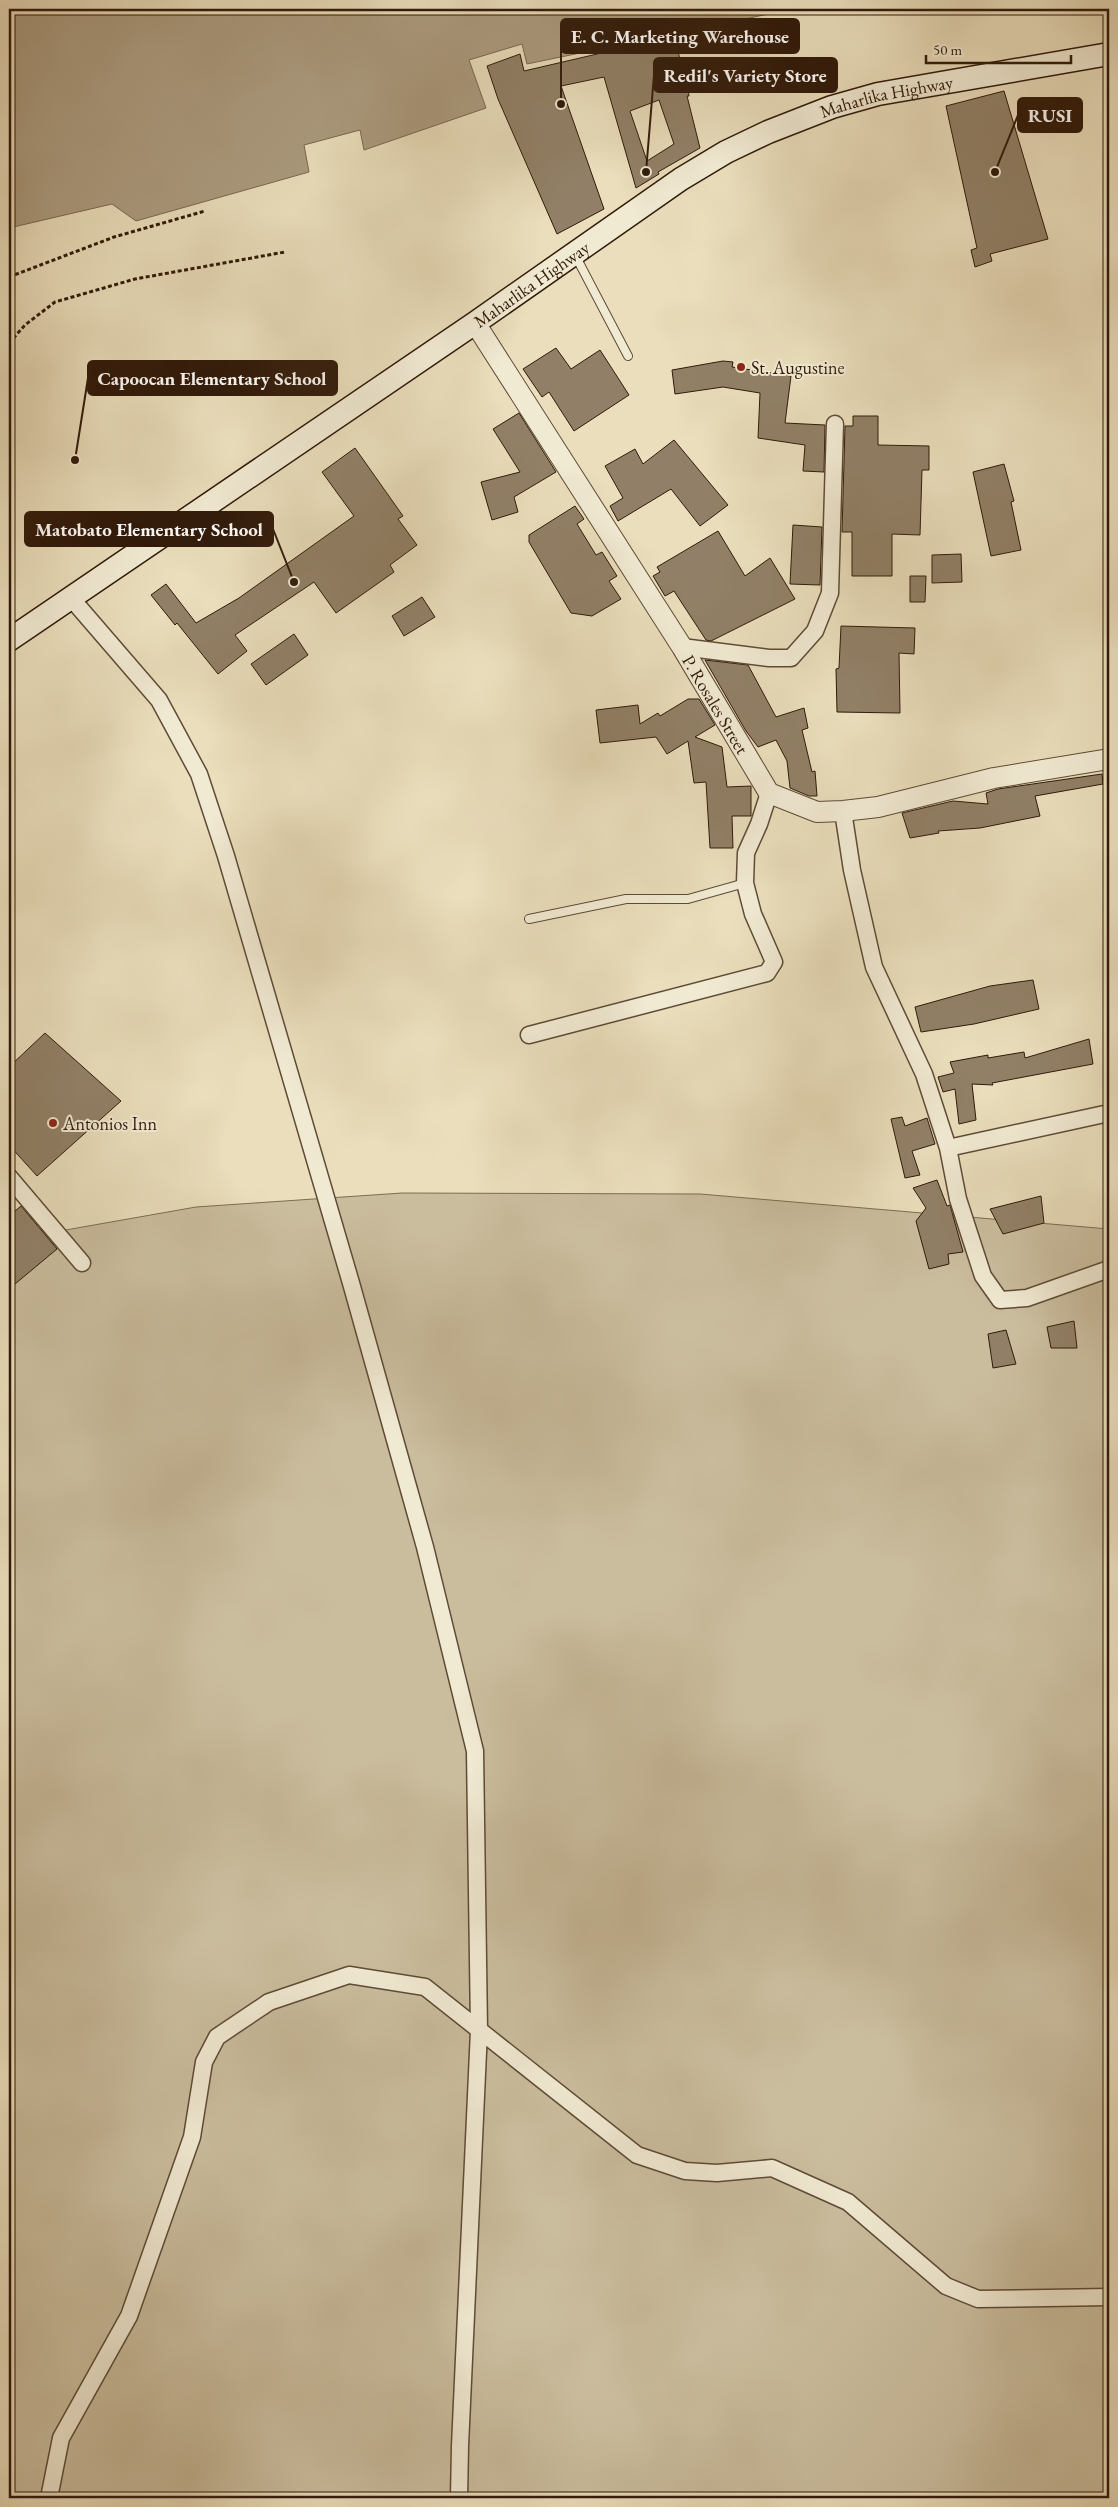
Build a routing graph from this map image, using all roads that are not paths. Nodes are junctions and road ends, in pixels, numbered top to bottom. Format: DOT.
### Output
graph roads {
  1 [pos="1109,54"];
  2 [pos="574,253"];
  3 [pos="475,323"];
  4 [pos="628,356"];
  5 [pos="835,424"];
  6 [pos="71,598"];
  7 [pos="9,640"];
  8 [pos="682,647"];
  9 [pos="1109,759"];
  10 [pos="769,793"];
  11 [pos="843,811"];
  12 [pos="746,883"];
  13 [pos="529,919"];
  14 [pos="529,1035"];
  15 [pos="1109,1113"];
  16 [pos="948,1148"];
  17 [pos="9,1177"];
  18 [pos="82,1263"];
  19 [pos="1109,1269"];
  20 [pos="479,2030"];
  21 [pos="1109,2297"];
  22 [pos="49,2498"];
  23 [pos="459,2498"];
  1 -- 2 [label="main road, Maharlika Highway"];
  2 -- 3 [label="main road, Maharlika Highway"];
  2 -- 4 [label="lane"];
  3 -- 6 [label="main road, Maharlika Highway"];
  3 -- 8 [label="street, P. Rosales Street"];
  5 -- 8 [label="street"];
  6 -- 7 [label="main road, Maharlika Highway"];
  6 -- 20 [label="street"];
  8 -- 10 [label="street, P. Rosales Street"];
  9 -- 11 [label="street"];
  10 -- 11 [label="street"];
  10 -- 12 [label="street"];
  11 -- 16 [label="street"];
  12 -- 13 [label="lane"];
  12 -- 14 [label="street"];
  15 -- 16 [label="street"];
  16 -- 19 [label="street"];
  17 -- 18 [label="street"];
  20 -- 21 [label="street"];
  20 -- 22 [label="street"];
  20 -- 23 [label="street"];
}
